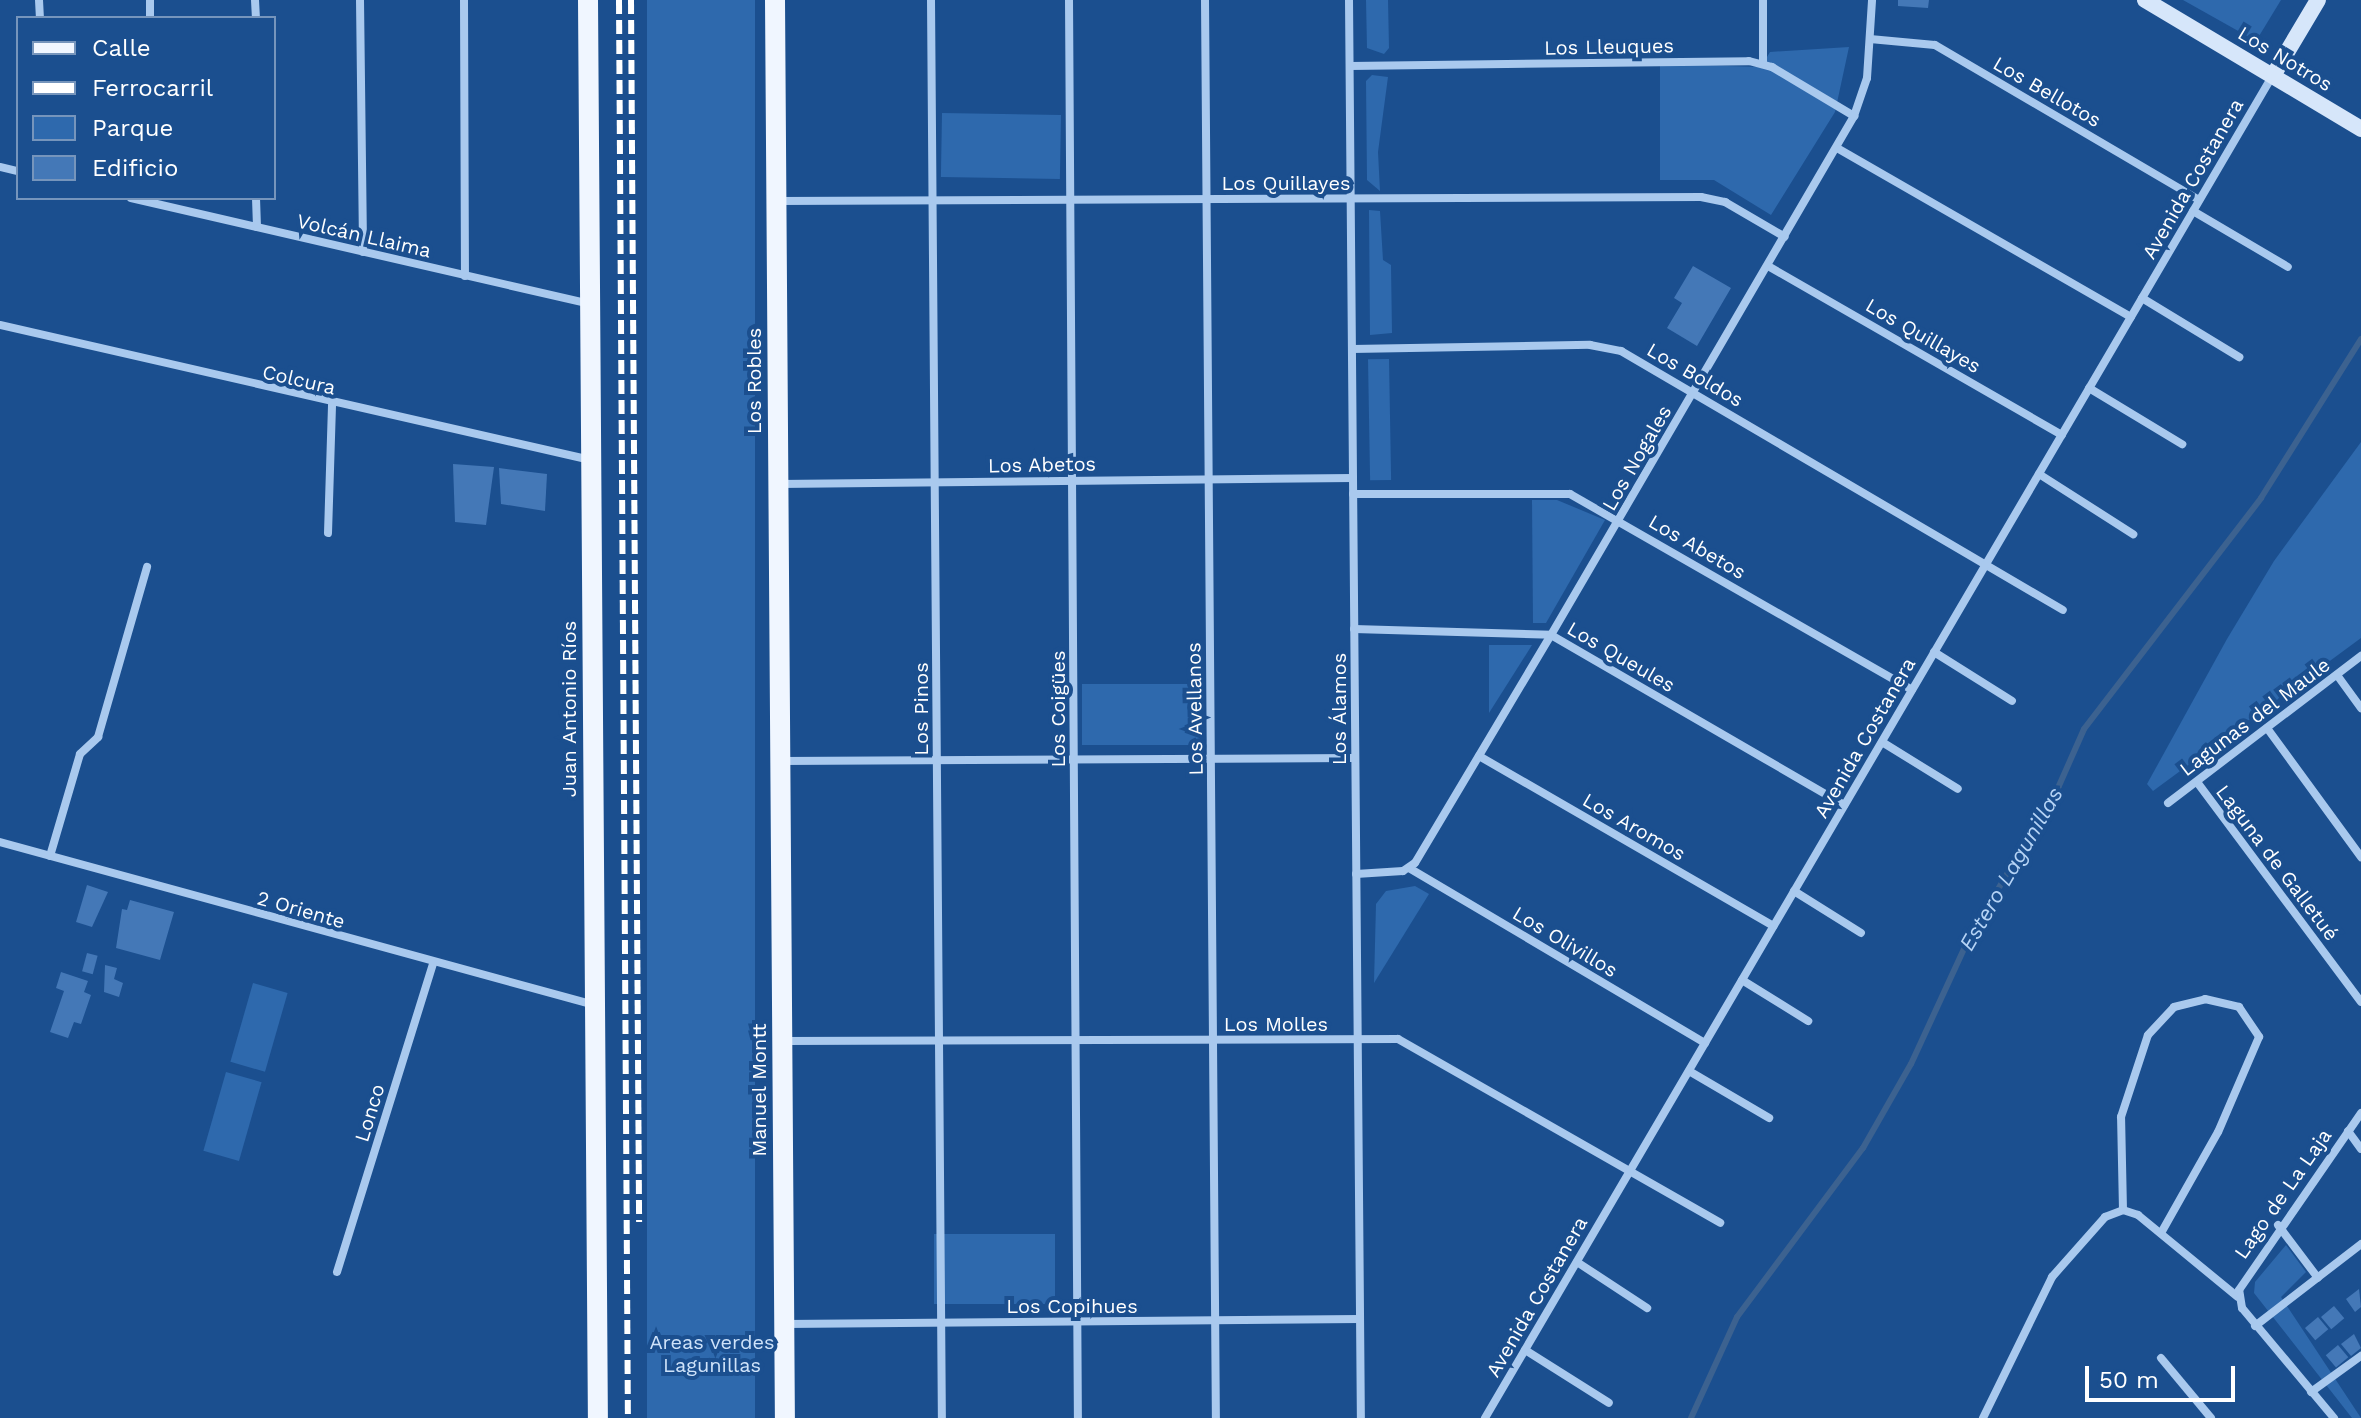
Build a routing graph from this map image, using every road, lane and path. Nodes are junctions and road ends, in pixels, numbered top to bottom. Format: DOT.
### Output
graph roads {
  1 [pos="360,0"];
  2 [pos="464,0"];
  3 [pos="588,0"];
  4 [pos="775,0"];
  5 [pos="931,0"];
  6 [pos="1069,0"];
  7 [pos="1205,0"];
  8 [pos="1349,0"];
  9 [pos="1763,0"];
  10 [pos="1872,0"];
  11 [pos="2145,0"];
  12 [pos="2318,0"];
  13 [pos="1870,39"];
  14 [pos="1763,63"];
  15 [pos="1350,66"];
  16 [pos="2274,74"];
  17 [pos="1854,116"];
  18 [pos="2361,129"];
  19 [pos="1837,148"];
  20 [pos="1350,199"];
  21 [pos="152,200"];
  22 [pos="256,200"];
  23 [pos="933,200"];
  24 [pos="1070,200"];
  25 [pos="1207,200"];
  26 [pos="2199,200"];
  27 [pos="777,201"];
  28 [pos="2193,211"];
  29 [pos="257,227"];
  30 [pos="1785,237"];
  31 [pos="363,252"];
  32 [pos="1768,266"];
  33 [pos="2288,267"];
  34 [pos="465,276"];
  35 [pos="2142,298"];
  36 [pos="590,304"];
  37 [pos="2131,317"];
  38 [pos="0,325"];
  39 [pos="1352,349"];
  40 [pos="2239,357"];
  41 [pos="2089,388"];
  42 [pos="1694,392"];
  43 [pos="332,404"];
  44 [pos="2062,435"];
  45 [pos="2182,444"];
  46 [pos="591,460"];
  47 [pos="2039,474"];
  48 [pos="1353,478"];
  49 [pos="1209,479"];
  50 [pos="1072,481"];
  51 [pos="935,482"];
  52 [pos="779,484"];
  53 [pos="1353,494"];
  54 [pos="1619,520"];
  55 [pos="328,533"];
  56 [pos="2133,534"];
  57 [pos="1987,562"];
  58 [pos="147,567"];
  59 [pos="2063,610"];
  60 [pos="1354,629"];
  61 [pos="1551,635"];
  62 [pos="1934,652"];
  63 [pos="2361,656"];
  64 [pos="2337,675"];
  65 [pos="1912,690"];
  66 [pos="2012,701"];
  67 [pos="2361,708"];
  68 [pos="2267,728"];
  69 [pos="1882,742"];
  70 [pos="1479,756"];
  71 [pos="1211,758"];
  72 [pos="1355,758"];
  73 [pos="1074,759"];
  74 [pos="937,760"];
  75 [pos="781,761"];
  76 [pos="2197,782"];
  77 [pos="1958,789"];
  78 [pos="2168,803"];
  79 [pos="1844,805"];
  80 [pos="0,842"];
  81 [pos="50,856"];
  82 [pos="2361,857"];
  83 [pos="1409,868"];
  84 [pos="1356,874"];
  85 [pos="1794,891"];
  86 [pos="1774,926"];
  87 [pos="1861,933"];
  88 [pos="433,964"];
  89 [pos="1742,980"];
  90 [pos="2361,1002"];
  91 [pos="595,1005"];
  92 [pos="1808,1021"];
  93 [pos="1357,1039"];
  94 [pos="1216,1040"];
  95 [pos="783,1041"];
  96 [pos="1079,1041"];
  97 [pos="939,1042"];
  98 [pos="1705,1043"];
  99 [pos="1689,1071"];
  100 [pos="2361,1113"];
  101 [pos="1769,1118"];
  102 [pos="2348,1131"];
  103 [pos="2361,1149"];
  104 [pos="1630,1170"];
  105 [pos="2123,1210"];
  106 [pos="1720,1223"];
  107 [pos="2278,1225"];
  108 [pos="2161,1233"];
  109 [pos="2361,1244"];
  110 [pos="1577,1262"];
  111 [pos="337,1272"];
  112 [pos="2318,1278"];
  113 [pos="2238,1297"];
  114 [pos="1647,1308"];
  115 [pos="1360,1319"];
  116 [pos="1215,1320"];
  117 [pos="1078,1322"];
  118 [pos="941,1323"];
  119 [pos="784,1324"];
  120 [pos="2255,1326"];
  121 [pos="1525,1350"];
  122 [pos="2361,1356"];
  123 [pos="2161,1358"];
  124 [pos="2311,1392"];
  125 [pos="1609,1403"];
  126 [pos="598,1418"];
  127 [pos="785,1418"];
  128 [pos="942,1418"];
  129 [pos="1078,1418"];
  130 [pos="1216,1418"];
  131 [pos="1361,1418"];
  132 [pos="1485,1418"];
  133 [pos="1983,1418"];
  134 [pos="2211,1418"];
  135 [pos="2334,1418"];
  1 -- 31 [label="street"];
  2 -- 34 [label="street"];
  3 -- 36 [label="main road, Juan Antonio Ríos"];
  4 -- 27 [label="main road, Los Robles"];
  5 -- 23 [label="street, Los Pinos"];
  6 -- 24 [label="street, Los Coigües"];
  7 -- 25 [label="street, Los Avellanos"];
  8 -- 15 [label="street, Los Álamos"];
  9 -- 14 [label="street"];
  10 -- 13 [label="street, Los Nogales"];
  11 -- 16 [label="street, Los Notros"];
  12 -- 16 [label="street"];
  13 -- 17 [label="street, Los Nogales"];
  13 -- 26 [label="street, Los Bellotos"];
  14 -- 15 [label="street, Los Lleuques"];
  14 -- 17 [label="street"];
  15 -- 20 [label="street, Los Álamos"];
  16 -- 18 [label="street, Los Notros"];
  16 -- 26 [label="street, Avenida Costanera"];
  17 -- 19 [label="street, Los Nogales"];
  19 -- 30 [label="street, Los Nogales"];
  19 -- 37 [label="street"];
  20 -- 25 [label="street, Los Quillayes"];
  20 -- 30 [label="street, Los Quillayes"];
  20 -- 39 [label="street, Los Álamos"];
  21 -- 29 [label="street, Volcán Llaima"];
  22 -- 29 [label="street"];
  23 -- 24 [label="street, Los Quillayes"];
  23 -- 27 [label="street, Los Quillayes"];
  23 -- 51 [label="street, Los Pinos"];
  24 -- 25 [label="street, Los Quillayes"];
  24 -- 50 [label="street, Los Coigües"];
  25 -- 49 [label="street, Los Avellanos"];
  26 -- 28 [label="street, Avenida Costanera"];
  27 -- 52 [label="main road, Los Robles"];
  28 -- 33 [label="street"];
  28 -- 35 [label="street, Avenida Costanera"];
  29 -- 31 [label="street, Volcán Llaima"];
  30 -- 32 [label="street, Los Nogales"];
  31 -- 34 [label="street, Volcán Llaima"];
  32 -- 42 [label="street, Los Nogales"];
  32 -- 44 [label="street, Los Quillayes"];
  34 -- 36 [label="street, Volcán Llaima"];
  35 -- 37 [label="street, Avenida Costanera"];
  35 -- 40 [label="street"];
  36 -- 46 [label="main road, Juan Antonio Ríos"];
  37 -- 41 [label="street, Avenida Costanera"];
  38 -- 43 [label="street, Colcura"];
  39 -- 42 [label="street, Los Boldos"];
  39 -- 48 [label="street, Los Álamos"];
  41 -- 44 [label="street, Avenida Costanera"];
  41 -- 45 [label="street"];
  42 -- 54 [label="street, Los Nogales"];
  42 -- 57 [label="street, Los Boldos"];
  43 -- 46 [label="street, Colcura"];
  43 -- 55 [label="street"];
  44 -- 47 [label="street, Avenida Costanera"];
  46 -- 91 [label="main road, Juan Antonio Ríos"];
  47 -- 56 [label="street"];
  47 -- 57 [label="street, Avenida Costanera"];
  48 -- 49 [label="street, Los Abetos"];
  48 -- 53 [label="street, Los Álamos"];
  49 -- 50 [label="street, Los Abetos"];
  49 -- 71 [label="street, Los Avellanos"];
  50 -- 51 [label="street, Los Abetos"];
  50 -- 73 [label="street, Los Coigües"];
  51 -- 52 [label="street, Los Abetos"];
  51 -- 74 [label="street, Los Pinos"];
  52 -- 75 [label="main road, Los Robles"];
  53 -- 54 [label="street, Los Abetos"];
  53 -- 60 [label="street, Los Álamos"];
  54 -- 61 [label="street, Los Nogales"];
  54 -- 65 [label="street, Los Abetos"];
  57 -- 59 [label="street, Los Boldos"];
  57 -- 62 [label="street, Avenida Costanera"];
  58 -- 81 [label="street"];
  60 -- 61 [label="street, Los Queules"];
  60 -- 72 [label="street, Los Álamos"];
  61 -- 70 [label="street, Los Nogales"];
  61 -- 79 [label="street, Los Queules"];
  62 -- 65 [label="street, Avenida Costanera"];
  62 -- 66 [label="street"];
  63 -- 64 [label="street, Lagunas del Maule"];
  64 -- 67 [label="street"];
  64 -- 68 [label="street, Lagunas del Maule"];
  65 -- 69 [label="street, Avenida Costanera"];
  68 -- 76 [label="street, Lagunas del Maule"];
  68 -- 82 [label="street"];
  69 -- 77 [label="street"];
  69 -- 79 [label="street, Avenida Costanera"];
  70 -- 83 [label="street, Los Nogales"];
  70 -- 86 [label="street, Los Aromos"];
  71 -- 72 [label="street"];
  71 -- 73 [label="street"];
  71 -- 94 [label="street, Los Avellanos"];
  72 -- 84 [label="street, Los Álamos"];
  73 -- 74 [label="street"];
  73 -- 96 [label="street, Los Coigües"];
  74 -- 75 [label="street"];
  74 -- 97 [label="street, Los Pinos"];
  75 -- 95 [label="main road, Manuel Montt"];
  76 -- 78 [label="street, Lagunas del Maule"];
  76 -- 90 [label="street, Laguna de Galletué"];
  79 -- 85 [label="street, Avenida Costanera"];
  80 -- 81 [label="street, 2 Oriente"];
  81 -- 88 [label="street, 2 Oriente"];
  83 -- 84 [label="street"];
  83 -- 98 [label="street, Los Olivillos"];
  84 -- 93 [label="street, Los Álamos"];
  85 -- 86 [label="street, Avenida Costanera"];
  85 -- 87 [label="street"];
  86 -- 89 [label="street, Avenida Costanera"];
  88 -- 91 [label="street, 2 Oriente"];
  88 -- 111 [label="street, Lonco"];
  89 -- 92 [label="street"];
  89 -- 98 [label="street, Avenida Costanera"];
  91 -- 126 [label="main road, Juan Antonio Ríos"];
  93 -- 94 [label="street, Los Molles"];
  93 -- 104 [label="street, Los Molles"];
  93 -- 115 [label="street, Los Álamos"];
  94 -- 96 [label="street, Los Molles"];
  94 -- 116 [label="street, Los Avellanos"];
  95 -- 97 [label="street, Los Molles"];
  95 -- 119 [label="main road, Manuel Montt"];
  96 -- 97 [label="street, Los Molles"];
  96 -- 117 [label="street, Los Coigües"];
  97 -- 118 [label="street, Los Pinos"];
  98 -- 99 [label="street, Avenida Costanera"];
  99 -- 101 [label="street"];
  99 -- 104 [label="street, Avenida Costanera"];
  100 -- 102 [label="street, Lago de La Laja"];
  102 -- 103 [label="street"];
  102 -- 107 [label="street, Lago de La Laja"];
  104 -- 106 [label="street, Los Molles"];
  104 -- 110 [label="street, Avenida Costanera"];
  105 -- 108 [label="street"];
  105 -- 108 [label="street"];
  105 -- 133 [label="street"];
  107 -- 112 [label="street"];
  107 -- 113 [label="street, Lago de La Laja"];
  108 -- 113 [label="street"];
  109 -- 112 [label="street"];
  110 -- 114 [label="street"];
  110 -- 121 [label="street, Avenida Costanera"];
  112 -- 120 [label="street"];
  113 -- 120 [label="street"];
  115 -- 116 [label="street, Los Copihues"];
  115 -- 131 [label="street, Los Álamos"];
  116 -- 117 [label="street, Los Copihues"];
  116 -- 130 [label="street, Los Avellanos"];
  117 -- 118 [label="street, Los Copihues"];
  117 -- 129 [label="street, Los Coigües"];
  118 -- 119 [label="street, Los Copihues"];
  118 -- 128 [label="street, Los Pinos"];
  119 -- 127 [label="main road, Manuel Montt"];
  120 -- 124 [label="street"];
  121 -- 125 [label="street"];
  121 -- 132 [label="street, Avenida Costanera"];
  122 -- 124 [label="street"];
  123 -- 134 [label="street"];
  124 -- 135 [label="street"];
}
